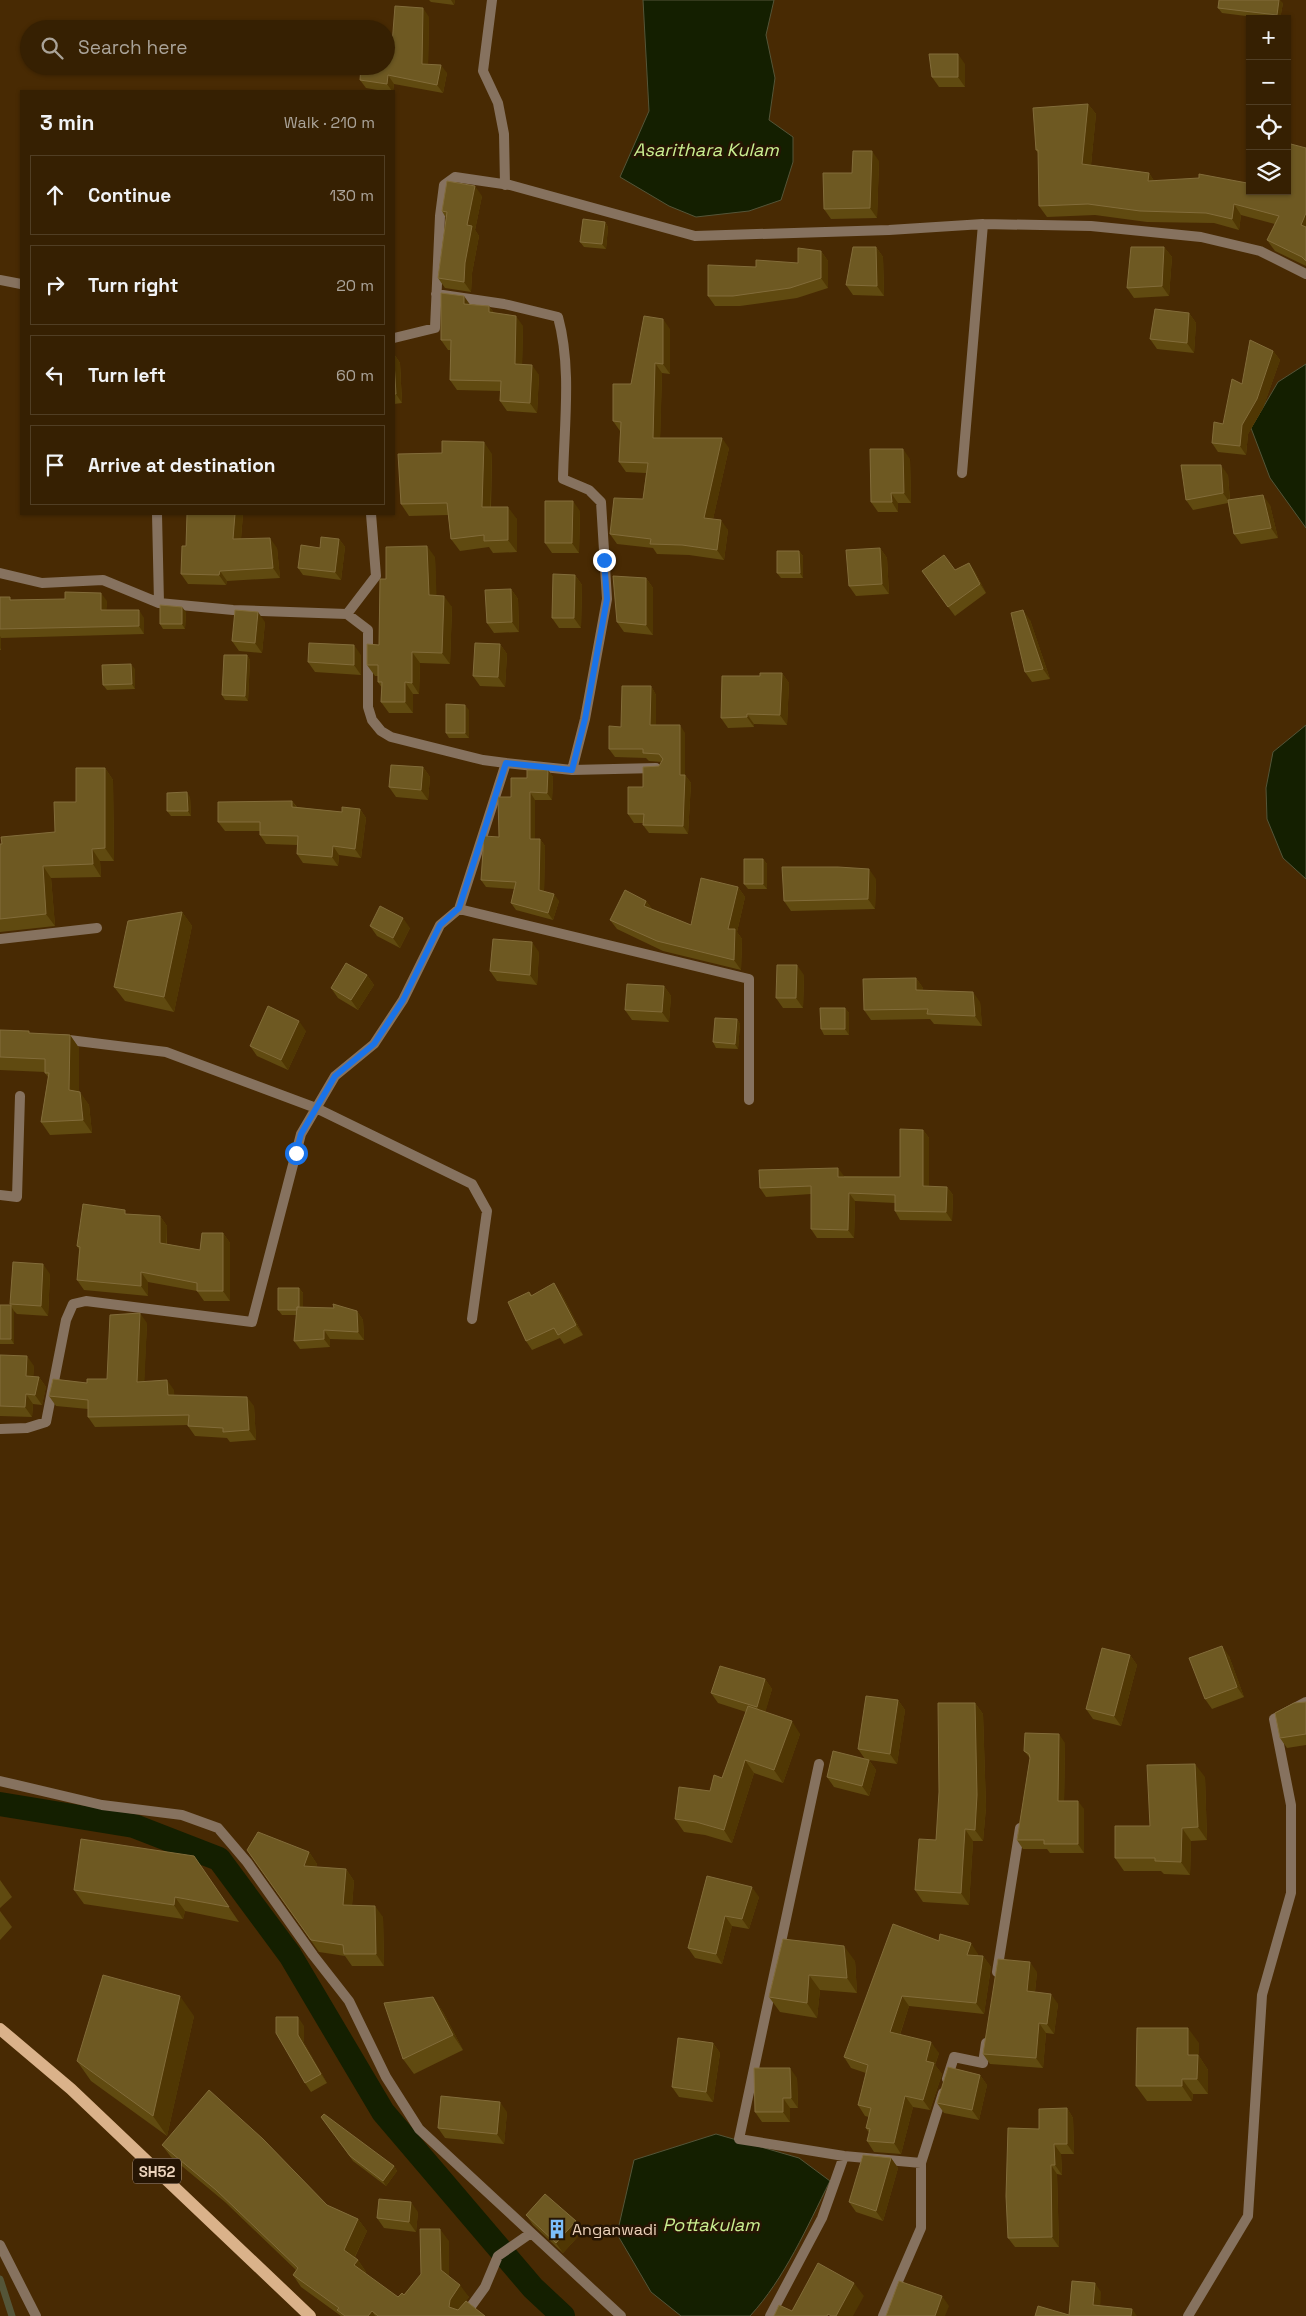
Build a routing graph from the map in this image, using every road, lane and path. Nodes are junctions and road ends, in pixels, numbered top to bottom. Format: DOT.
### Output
graph roads {
  1 [pos="492,0"];
  2 [pos="505,185"];
  3 [pos="983,224"];
  4 [pos="1306,274"];
  5 [pos="0,280"];
  6 [pos="20,284"];
  7 [pos="436,294"];
  8 [pos="395,338"];
  9 [pos="962,473"];
  10 [pos="157,515"];
  11 [pos="371,515"];
  12 [pos="0,573"];
  13 [pos="159,604"];
  14 [pos="347,614"];
  15 [pos="506,763"];
  16 [pos="662,768"];
  17 [pos="572,770"];
  18 [pos="459,908"];
  19 [pos="97,928"];
  20 [pos="0,939"];
  21 [pos="55,1038"];
  22 [pos="20,1096"];
  23 [pos="749,1100"];
  24 [pos="316,1108"];
  25 [pos="0,1195"];
  26 [pos="472,1319"];
  27 [pos="0,1429"];
  28 [pos="1306,1702"];
  29 [pos="819,1764"];
  30 [pos="0,1782"];
  31 [pos="1022,1814"];
  32 [pos="995,1987"];
  33 [pos="0,2029"];
  34 [pos="987,2035"];
  35 [pos="844,2156"];
  36 [pos="920,2164"];
  37 [pos="531,2233"];
  38 [pos="0,2245"];
  39 [pos="36,2316"];
  40 [pos="310,2316"];
  41 [pos="464,2316"];
  42 [pos="621,2316"];
  43 [pos="770,2316"];
  44 [pos="883,2316"];
  45 [pos="1188,2316"];
  1 -- 2 [label="street"];
  2 -- 3 [label="street"];
  2 -- 7 [label="street"];
  3 -- 4 [label="street"];
  3 -- 9 [label="street"];
  5 -- 6 [label="street"];
  7 -- 8 [label="street"];
  7 -- 17 [label="street"];
  10 -- 13 [label="street"];
  11 -- 14 [label="street"];
  12 -- 13 [label="street"];
  13 -- 14 [label="street"];
  14 -- 15 [label="street"];
  15 -- 17 [label="street"];
  15 -- 18 [label="street"];
  16 -- 17 [label="street"];
  18 -- 23 [label="street"];
  18 -- 24 [label="street"];
  19 -- 20 [label="street"];
  21 -- 24 [label="street"];
  22 -- 25 [label="street"];
  24 -- 26 [label="street"];
  24 -- 27 [label="street"];
  28 -- 45 [label="street"];
  29 -- 35 [label="street"];
  30 -- 37 [label="street"];
  31 -- 32 [label="street"];
  33 -- 40 [label="main road, SH52"];
  34 -- 36 [label="street"];
  35 -- 36 [label="street"];
  35 -- 43 [label="street"];
  36 -- 44 [label="street"];
  37 -- 41 [label="street"];
  37 -- 42 [label="street"];
  38 -- 39 [label="street"];
}
